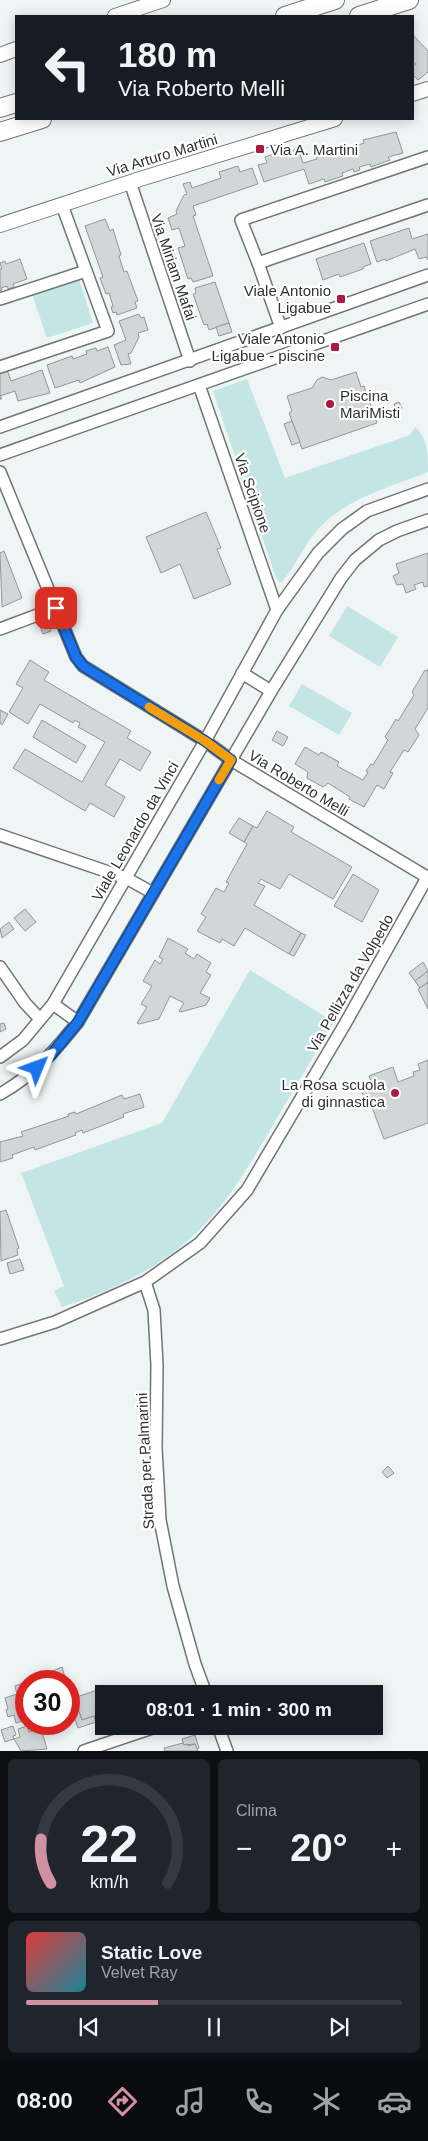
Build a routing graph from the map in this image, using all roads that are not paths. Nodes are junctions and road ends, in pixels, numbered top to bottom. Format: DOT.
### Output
graph roads {
  1 [pos="163,0"];
  2 [pos="335,0"];
  3 [pos="409,0"];
  4 [pos="118,15"];
  5 [pos="288,15"];
  6 [pos="362,15"];
  7 [pos="15,49"];
  8 [pos="0,54"];
  9 [pos="428,89"];
  10 [pos="414,93"];
  11 [pos="15,103"];
  12 [pos="0,108"];
  13 [pos="39,120"];
  14 [pos="331,120"];
  15 [pos="0,132"];
  16 [pos="428,157"];
  17 [pos="130,182"];
  18 [pos="62,205"];
  19 [pos="428,205"];
  20 [pos="0,225"];
  21 [pos="258,263"];
  22 [pos="86,271"];
  23 [pos="428,275"];
  24 [pos="0,299"];
  25 [pos="428,304"];
  26 [pos="281,328"];
  27 [pos="190,361"];
  28 [pos="0,367"];
  29 [pos="199,385"];
  30 [pos="0,427"];
  31 [pos="0,454"];
  32 [pos="0,472"];
  33 [pos="428,489"];
  34 [pos="428,520"];
  35 [pos="56,608"];
  36 [pos="278,610"];
  37 [pos="0,629"];
  38 [pos="242,673"];
  39 [pos="271,691"];
  40 [pos="205,741"];
  41 [pos="231,760"];
  42 [pos="0,835"];
  43 [pos="428,877"];
  44 [pos="126,878"];
  45 [pos="153,892"];
  46 [pos="0,967"];
  47 [pos="53,1004"];
  48 [pos="40,1019"];
  49 [pos="78,1022"];
  50 [pos="0,1057"];
  51 [pos="0,1094"];
  52 [pos="145,1282"];
  53 [pos="0,1339"];
  54 [pos="203,1685"];
  55 [pos="131,1735"];
  56 [pos="221,1735"];
  57 [pos="84,1751"];
  58 [pos="227,1751"];
  1 -- 4 [label="street"];
  2 -- 5 [label="highway"];
  3 -- 6 [label="highway"];
  7 -- 8 [label="street"];
  9 -- 10 [label="street"];
  11 -- 12 [label="highway"];
  13 -- 15 [label="highway"];
  14 -- 17 [label="street, Via Arturo Martini"];
  16 -- 21 [label="street"];
  17 -- 18 [label="street, Via Arturo Martini"];
  17 -- 27 [label="street, Via Miriam Mafai"];
  18 -- 20 [label="street, Via Arturo Martini"];
  18 -- 22 [label="street"];
  19 -- 21 [label="street"];
  21 -- 26 [label="street"];
  22 -- 24 [label="street"];
  22 -- 28 [label="street"];
  23 -- 26 [label="street"];
  25 -- 29 [label="street"];
  26 -- 27 [label="street"];
  27 -- 30 [label="street"];
  29 -- 31 [label="street"];
  29 -- 36 [label="street, Via Scipione"];
  32 -- 35 [label="street, Via Roberto Melli"];
  33 -- 36 [label="street, Viale Leonardo da Vinci"];
  34 -- 39 [label="street"];
  35 -- 37 [label="street"];
  35 -- 40 [label="street, Via Roberto Melli"];
  36 -- 38 [label="street, Viale Leonardo da Vinci"];
  38 -- 39 [label="street"];
  38 -- 40 [label="street, Viale Leonardo da Vinci"];
  39 -- 41 [label="street"];
  40 -- 41 [label="street, Via Roberto Melli"];
  40 -- 44 [label="street, Viale Leonardo da Vinci"];
  41 -- 43 [label="street, Via Roberto Melli"];
  41 -- 45 [label="street"];
  42 -- 44 [label="street"];
  43 -- 52 [label="street, Via Pellizza da Volpedo"];
  44 -- 45 [label="street"];
  44 -- 47 [label="street, Viale Leonardo da Vinci"];
  45 -- 49 [label="street"];
  46 -- 48 [label="street"];
  47 -- 48 [label="street, Viale Leonardo da Vinci"];
  47 -- 49 [label="street"];
  48 -- 50 [label="street, Viale Leonardo da Vinci"];
  49 -- 51 [label="street"];
  52 -- 53 [label="street, Via Pellizza da Volpedo"];
  52 -- 54 [label="street, Strada per Palmarini"];
  55 -- 57 [label="street"];
  56 -- 58 [label="street"];
}
